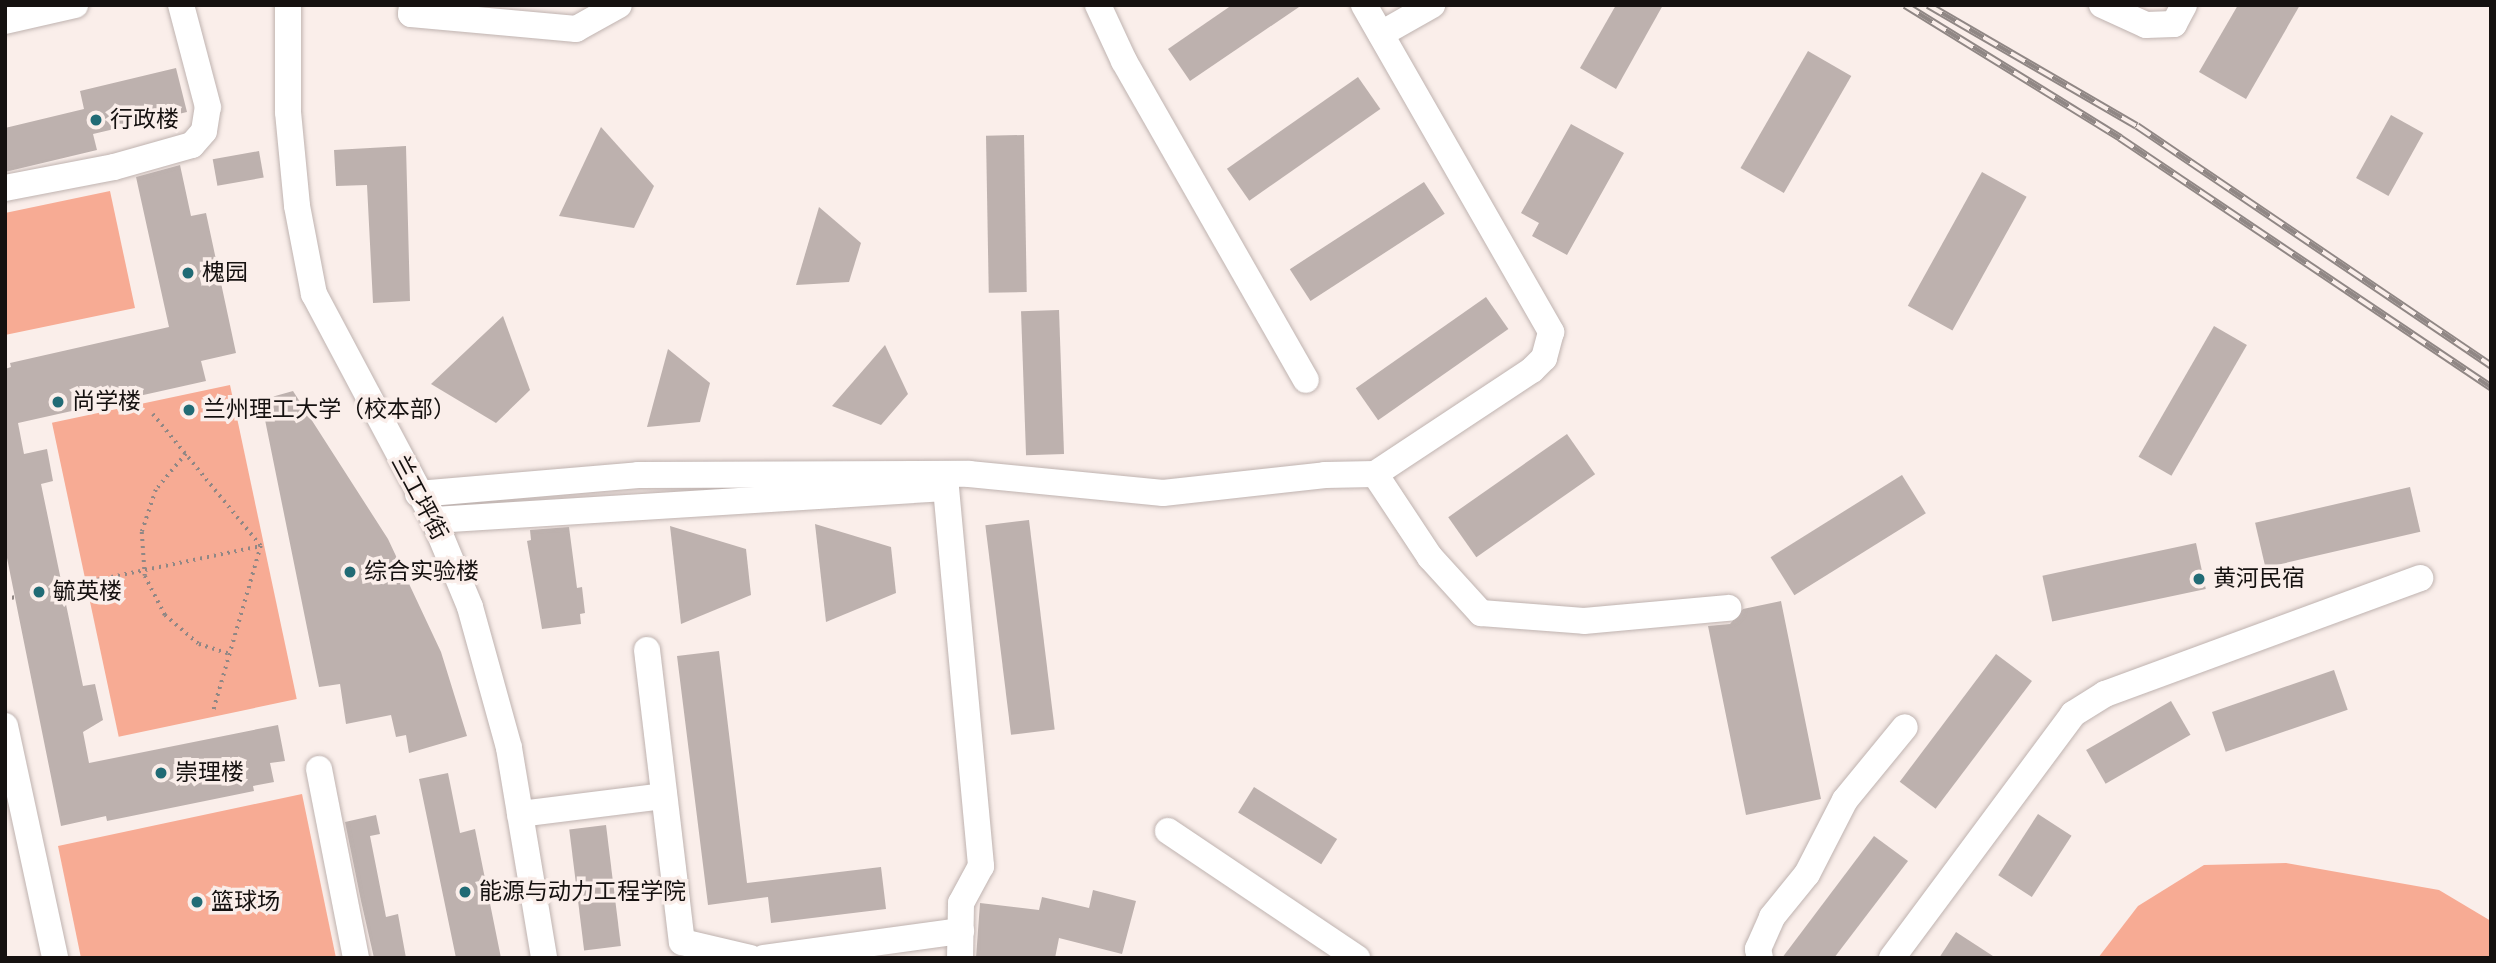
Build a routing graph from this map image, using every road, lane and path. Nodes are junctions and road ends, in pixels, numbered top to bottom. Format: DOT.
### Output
graph roads {
  1 [pos="75,5"];
  2 [pos="181,5"];
  3 [pos="288,5"];
  4 [pos="412,5"];
  5 [pos="619,5"];
  6 [pos="1098,5"];
  7 [pos="1364,5"];
  8 [pos="1432,5"];
  9 [pos="2102,5"];
  10 [pos="2184,5"];
  11 [pos="5,21"];
  12 [pos="1381,34"];
  13 [pos="5,188"];
  14 [pos="1306,380"];
  15 [pos="153,414"];
  16 [pos="186,454"];
  17 [pos="1375,474"];
  18 [pos="418,494"];
  19 [pos="434,520"];
  20 [pos="261,546"];
  21 [pos="145,570"];
  22 [pos="2420,578"];
  23 [pos="63,587"];
  24 [pos="16,597"];
  25 [pos="5,599"];
  26 [pos="1728,608"];
  27 [pos="647,650"];
  28 [pos="230,654"];
  29 [pos="214,712"];
  30 [pos="5,726"];
  31 [pos="1905,727"];
  32 [pos="319,769"];
  33 [pos="664,796"];
  34 [pos="520,814"];
  35 [pos="1168,831"];
  36 [pos="961,931"];
  37 [pos="55,958"];
  38 [pos="356,958"];
  39 [pos="544,958"];
  40 [pos="750,958"];
  41 [pos="764,958"];
  42 [pos="960,958"];
  43 [pos="1357,958"];
  44 [pos="1760,958"];
  45 [pos="1892,958"];
  1 -- 11 [label="street"];
  2 -- 13 [label="street"];
  3 -- 18 [label="street, 兰工坪街"];
  4 -- 5 [label="street"];
  6 -- 14 [label="street"];
  7 -- 12 [label="street"];
  8 -- 12 [label="street"];
  9 -- 10 [label="street"];
  12 -- 17 [label="street"];
  15 -- 16 [label="path"];
  16 -- 20 [label="path"];
  16 -- 21 [label="path"];
  17 -- 18 [label="street"];
  17 -- 26 [label="street"];
  18 -- 19 [label="street, 兰工坪街"];
  19 -- 34 [label="street, 兰工坪街"];
  19 -- 36 [label="street"];
  20 -- 21 [label="path"];
  20 -- 28 [label="path"];
  21 -- 23 [label="path"];
  21 -- 28 [label="path"];
  22 -- 45 [label="street"];
  24 -- 25 [label="path"];
  27 -- 33 [label="street"];
  28 -- 29 [label="path"];
  30 -- 37 [label="street"];
  31 -- 44 [label="street"];
  32 -- 38 [label="street"];
  33 -- 34 [label="street"];
  33 -- 40 [label="street"];
  34 -- 39 [label="street, 兰工坪街"];
  35 -- 43 [label="street"];
  36 -- 41 [label="street"];
  36 -- 42 [label="street"];
}
